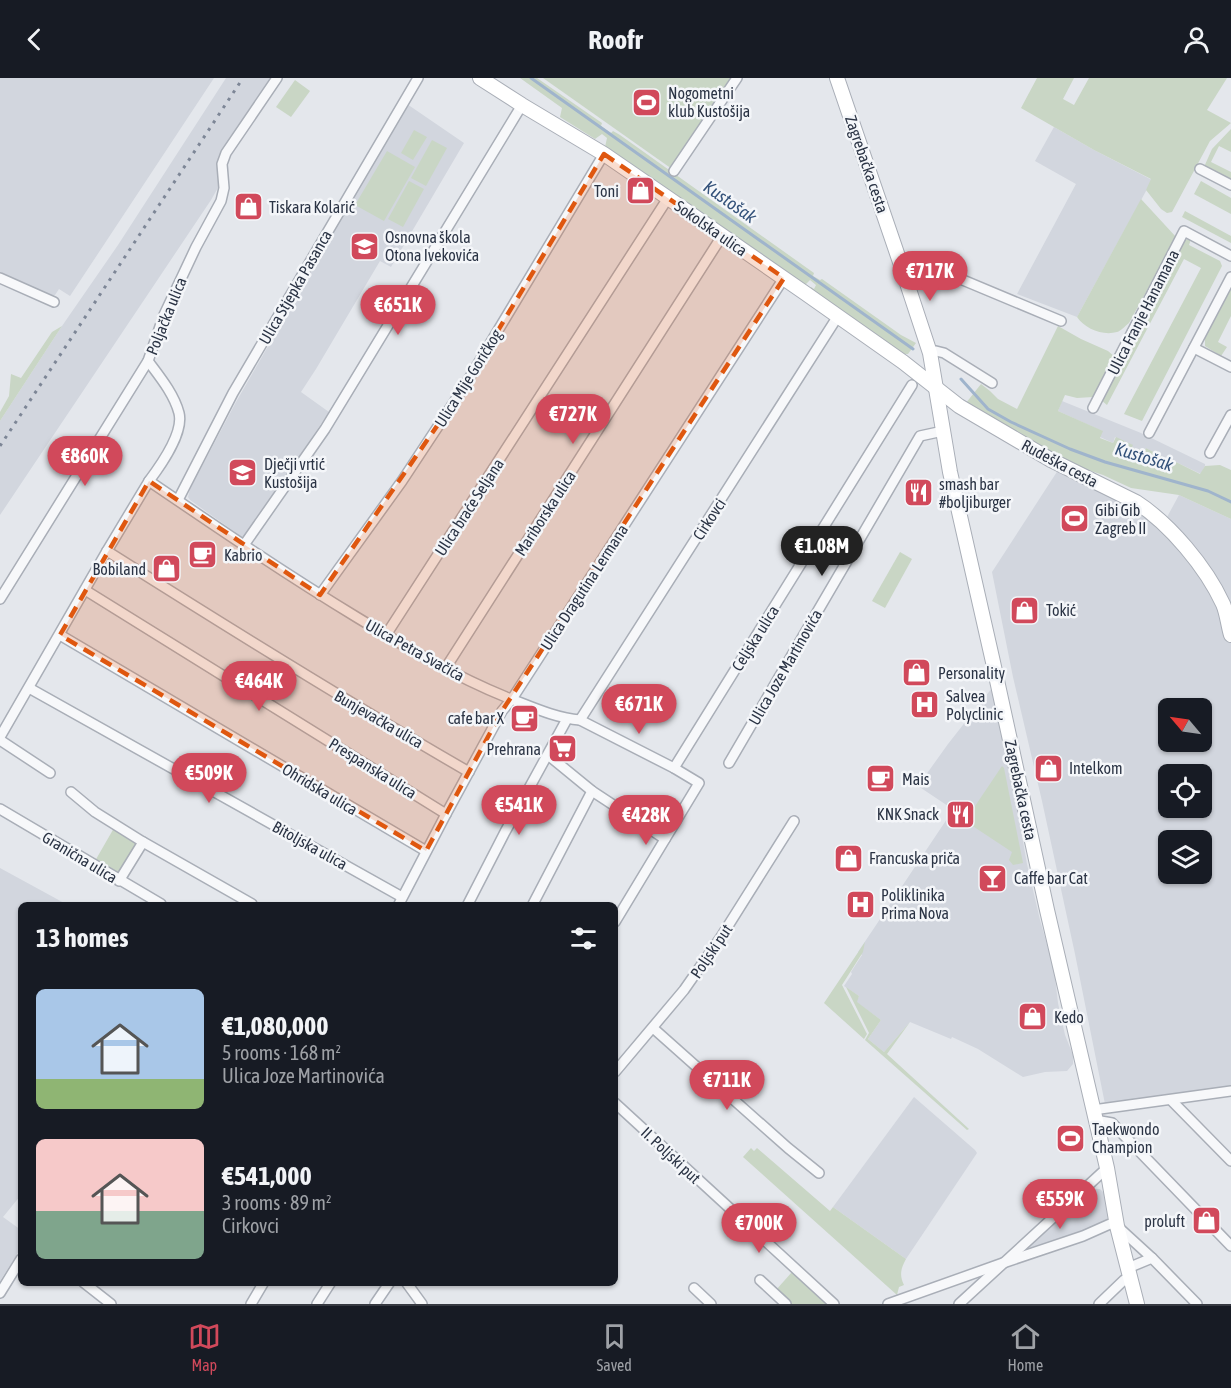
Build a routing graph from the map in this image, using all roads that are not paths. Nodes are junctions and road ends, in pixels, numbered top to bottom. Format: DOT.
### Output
graph roads {
  1 [pos="277,78"];
  2 [pos="418,78"];
  3 [pos="480,78"];
  4 [pos="737,78"];
  5 [pos="837,78"];
  6 [pos="522,105"];
  7 [pos="604,154"];
  8 [pos="1200,169"];
  9 [pos="674,171"];
  10 [pos="1231,185"];
  11 [pos="668,198"];
  12 [pos="722,236"];
  13 [pos="1231,256"];
  14 [pos="901,265"];
  15 [pos="1231,277"];
  16 [pos="0,278"];
  17 [pos="784,278"];
  18 [pos="54,302"];
  19 [pos="838,316"];
  20 [pos="1060,321"];
  21 [pos="1194,348"];
  22 [pos="930,353"];
  23 [pos="147,361"];
  24 [pos="1231,367"];
  25 [pos="992,383"];
  26 [pos="912,385"];
  27 [pos="935,387"];
  28 [pos="1093,408"];
  29 [pos="1231,415"];
  30 [pos="943,431"];
  31 [pos="1149,433"];
  32 [pos="1210,453"];
  33 [pos="150,481"];
  34 [pos="178,500"];
  35 [pos="244,545"];
  36 [pos="107,551"];
  37 [pos="85,590"];
  38 [pos="320,595"];
  39 [pos="0,599"];
  40 [pos="60,635"];
  41 [pos="386,635"];
  42 [pos="1231,635"];
  43 [pos="445,669"];
  44 [pos="29,688"];
  45 [pos="512,699"];
  46 [pos="567,719"];
  47 [pos="580,720"];
  48 [pos="0,739"];
  49 [pos="548,755"];
  50 [pos="729,764"];
  51 [pos="674,768"];
  52 [pos="469,772"];
  53 [pos="50,773"];
  54 [pos="592,791"];
  55 [pos="71,792"];
  56 [pos="0,809"];
  57 [pos="446,814"];
  58 [pos="794,821"];
  59 [pos="665,839"];
  60 [pos="143,842"];
  61 [pos="426,851"];
  62 [pos="119,881"];
  63 [pos="401,901"];
  64 [pos="157,902"];
  65 [pos="248,902"];
  66 [pos="469,902"];
  67 [pos="534,902"];
  68 [pos="618,917"];
  69 [pos="653,1028"];
  70 [pos="618,1069"];
  71 [pos="1231,1091"];
  72 [pos="1171,1100"];
  73 [pos="618,1106"];
  74 [pos="1094,1115"];
  75 [pos="1231,1161"];
  76 [pos="1107,1168"];
  77 [pos="819,1173"];
  78 [pos="1117,1226"];
  79 [pos="1231,1246"];
  80 [pos="1152,1258"];
  81 [pos="1003,1263"];
  82 [pos="18,1264"];
  83 [pos="1130,1273"];
  84 [pos="759,1280"];
  85 [pos="88,1286"];
  86 [pos="261,1286"];
  87 [pos="328,1286"];
  88 [pos="387,1286"];
  89 [pos="409,1286"];
  90 [pos="694,1288"];
  91 [pos="0,1293"];
  92 [pos="111,1304"];
  93 [pos="250,1304"];
  94 [pos="317,1304"];
  95 [pos="375,1304"];
  96 [pos="422,1304"];
  97 [pos="711,1304"];
  98 [pos="786,1304"];
  99 [pos="834,1304"];
  100 [pos="888,1304"];
  101 [pos="958,1304"];
  102 [pos="1099,1304"];
  103 [pos="1137,1304"];
  104 [pos="1197,1304"];
  1 -- 23 [label="street, Poljačka ulica"];
  2 -- 34 [label="street, Ulica Stjepka Pasanca"];
  3 -- 6 [label="street, Sokolska ulica"];
  4 -- 9 [label="street"];
  5 -- 14 [label="street, Zagrebačka cesta"];
  6 -- 7 [label="street, Sokolska ulica"];
  6 -- 35 [label="street"];
  7 -- 11 [label="street, Sokolska ulica"];
  7 -- 38 [label="street, Ulica Mije Goričkog"];
  8 -- 10 [label="street"];
  11 -- 12 [label="street, Sokolska ulica"];
  11 -- 41 [label="street, Ulica braće Seljana"];
  12 -- 17 [label="street, Sokolska ulica"];
  12 -- 43 [label="street, Mariborska ulica"];
  13 -- 28 [label="street, Ulica Franje Hanamana"];
  14 -- 20 [label="street"];
  14 -- 22 [label="street, Zagrebačka cesta"];
  15 -- 21 [label="street"];
  16 -- 18 [label="street"];
  17 -- 19 [label="street, Sokolska ulica"];
  17 -- 45 [label="street, Ulica Dragutina Lermana"];
  19 -- 27 [label="street, Sokolska ulica"];
  19 -- 47 [label="street, Cirkovci"];
  21 -- 24 [label="street"];
  21 -- 31 [label="street"];
  22 -- 25 [label="street"];
  22 -- 27 [label="street, Zagrebačka cesta"];
  23 -- 33 [label="street, Poljačka ulica"];
  23 -- 39 [label="street"];
  26 -- 51 [label="street, Celjska ulica"];
  27 -- 30 [label="street, Zagrebačka cesta"];
  27 -- 42 [label="street, Rudeška cesta"];
  29 -- 32 [label="street"];
  30 -- 50 [label="street, Ulica Joze Martinovića"];
  30 -- 74 [label="street, Zagrebačka cesta"];
  33 -- 34 [label="street, Ulica Petra Svačića"];
  33 -- 36 [label="street, Poljačka ulica"];
  34 -- 35 [label="street, Ulica Petra Svačića"];
  35 -- 38 [label="street, Ulica Petra Svačića"];
  36 -- 37 [label="street, Poljačka ulica"];
  36 -- 52 [label="street, Bunjevačka ulica"];
  37 -- 40 [label="street, Poljačka ulica"];
  37 -- 57 [label="street, Prespanska ulica"];
  38 -- 41 [label="street, Ulica Petra Svačića"];
  40 -- 44 [label="street, Poljačka ulica"];
  40 -- 61 [label="street, Ohridska ulica"];
  41 -- 43 [label="street, Ulica Petra Svačića"];
  43 -- 45 [label="street, Ulica Petra Svačića"];
  44 -- 48 [label="street, Poljačka ulica"];
  44 -- 63 [label="street, Bitoljska ulica"];
  45 -- 46 [label="street, Ulica Petra Svačića"];
  45 -- 52 [label="street, Ulica Dragutina Lermana"];
  46 -- 47 [label="street, Ulica Petra Svačića"];
  46 -- 49 [label="street"];
  47 -- 51 [label="street, Ulica Petra Svačića"];
  48 -- 53 [label="street"];
  49 -- 54 [label="street"];
  49 -- 66 [label="street"];
  51 -- 59 [label="street, Ulica Petra Svačića"];
  52 -- 57 [label="street, Ulica Dragutina Lermana"];
  54 -- 59 [label="street"];
  54 -- 67 [label="street"];
  55 -- 60 [label="street"];
  56 -- 62 [label="street, Granična ulica"];
  57 -- 61 [label="street, Ulica Dragutina Lermana"];
  58 -- 69 [label="street, Poljski put"];
  59 -- 68 [label="street"];
  60 -- 62 [label="street"];
  60 -- 65 [label="street"];
  61 -- 63 [label="street, Ulica Dragutina Lermana"];
  62 -- 64 [label="street, Granična ulica"];
  69 -- 70 [label="street, Poljski put"];
  69 -- 77 [label="street"];
  71 -- 72 [label="street"];
  72 -- 74 [label="street"];
  72 -- 75 [label="street"];
  73 -- 99 [label="street, II. Poljski put"];
  74 -- 76 [label="street, Zagrebačka cesta"];
  74 -- 79 [label="street"];
  76 -- 78 [label="street, Zagrebačka cesta"];
  76 -- 81 [label="street"];
  78 -- 80 [label="street"];
  78 -- 81 [label="street"];
  78 -- 83 [label="street, Zagrebačka cesta"];
  80 -- 83 [label="street"];
  80 -- 104 [label="street"];
  81 -- 100 [label="street"];
  81 -- 101 [label="street"];
  82 -- 91 [label="street"];
  83 -- 102 [label="street"];
  83 -- 103 [label="street, Zagrebačka cesta"];
  84 -- 98 [label="street"];
  85 -- 92 [label="street"];
  86 -- 93 [label="street"];
  87 -- 94 [label="street"];
  88 -- 95 [label="street"];
  89 -- 96 [label="street"];
  90 -- 97 [label="street"];
}
